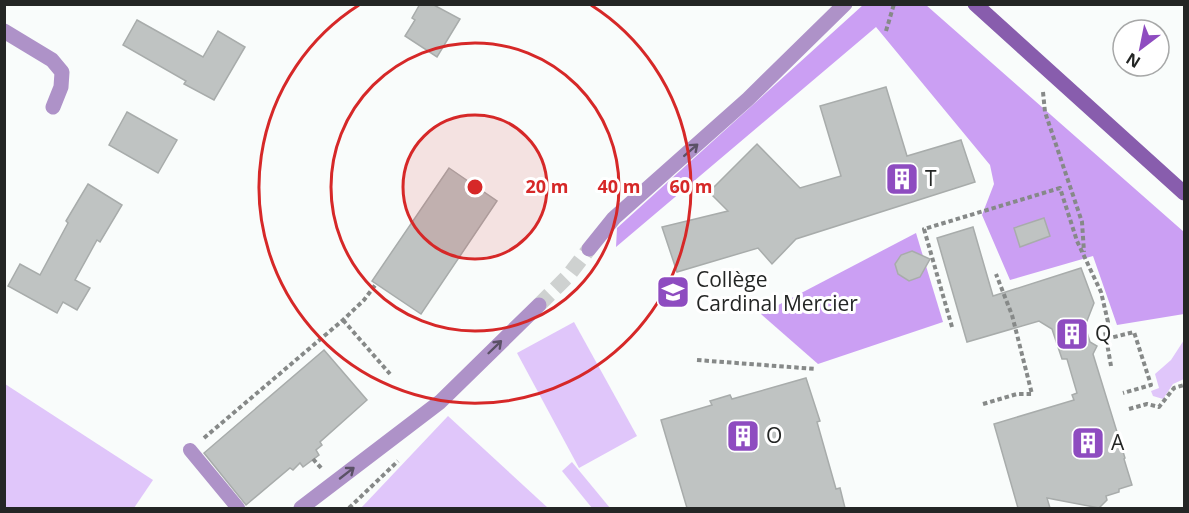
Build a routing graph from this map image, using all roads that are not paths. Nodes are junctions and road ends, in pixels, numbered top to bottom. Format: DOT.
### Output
graph roads {
  1 [pos="845,4"];
  2 [pos="975,4"];
  3 [pos="4,31"];
  4 [pos="53,107"];
  5 [pos="1185,193"];
  6 [pos="589,249"];
  7 [pos="539,305"];
  8 [pos="190,450"];
  9 [pos="238,508"];
  10 [pos="301,508"];
  6 -- 1 [label="street, one-way"];
  2 -- 5 [label="main road"];
  3 -- 4 [label="street"];
  10 -- 7 [label="street, one-way"];
  8 -- 9 [label="lane"];
}
